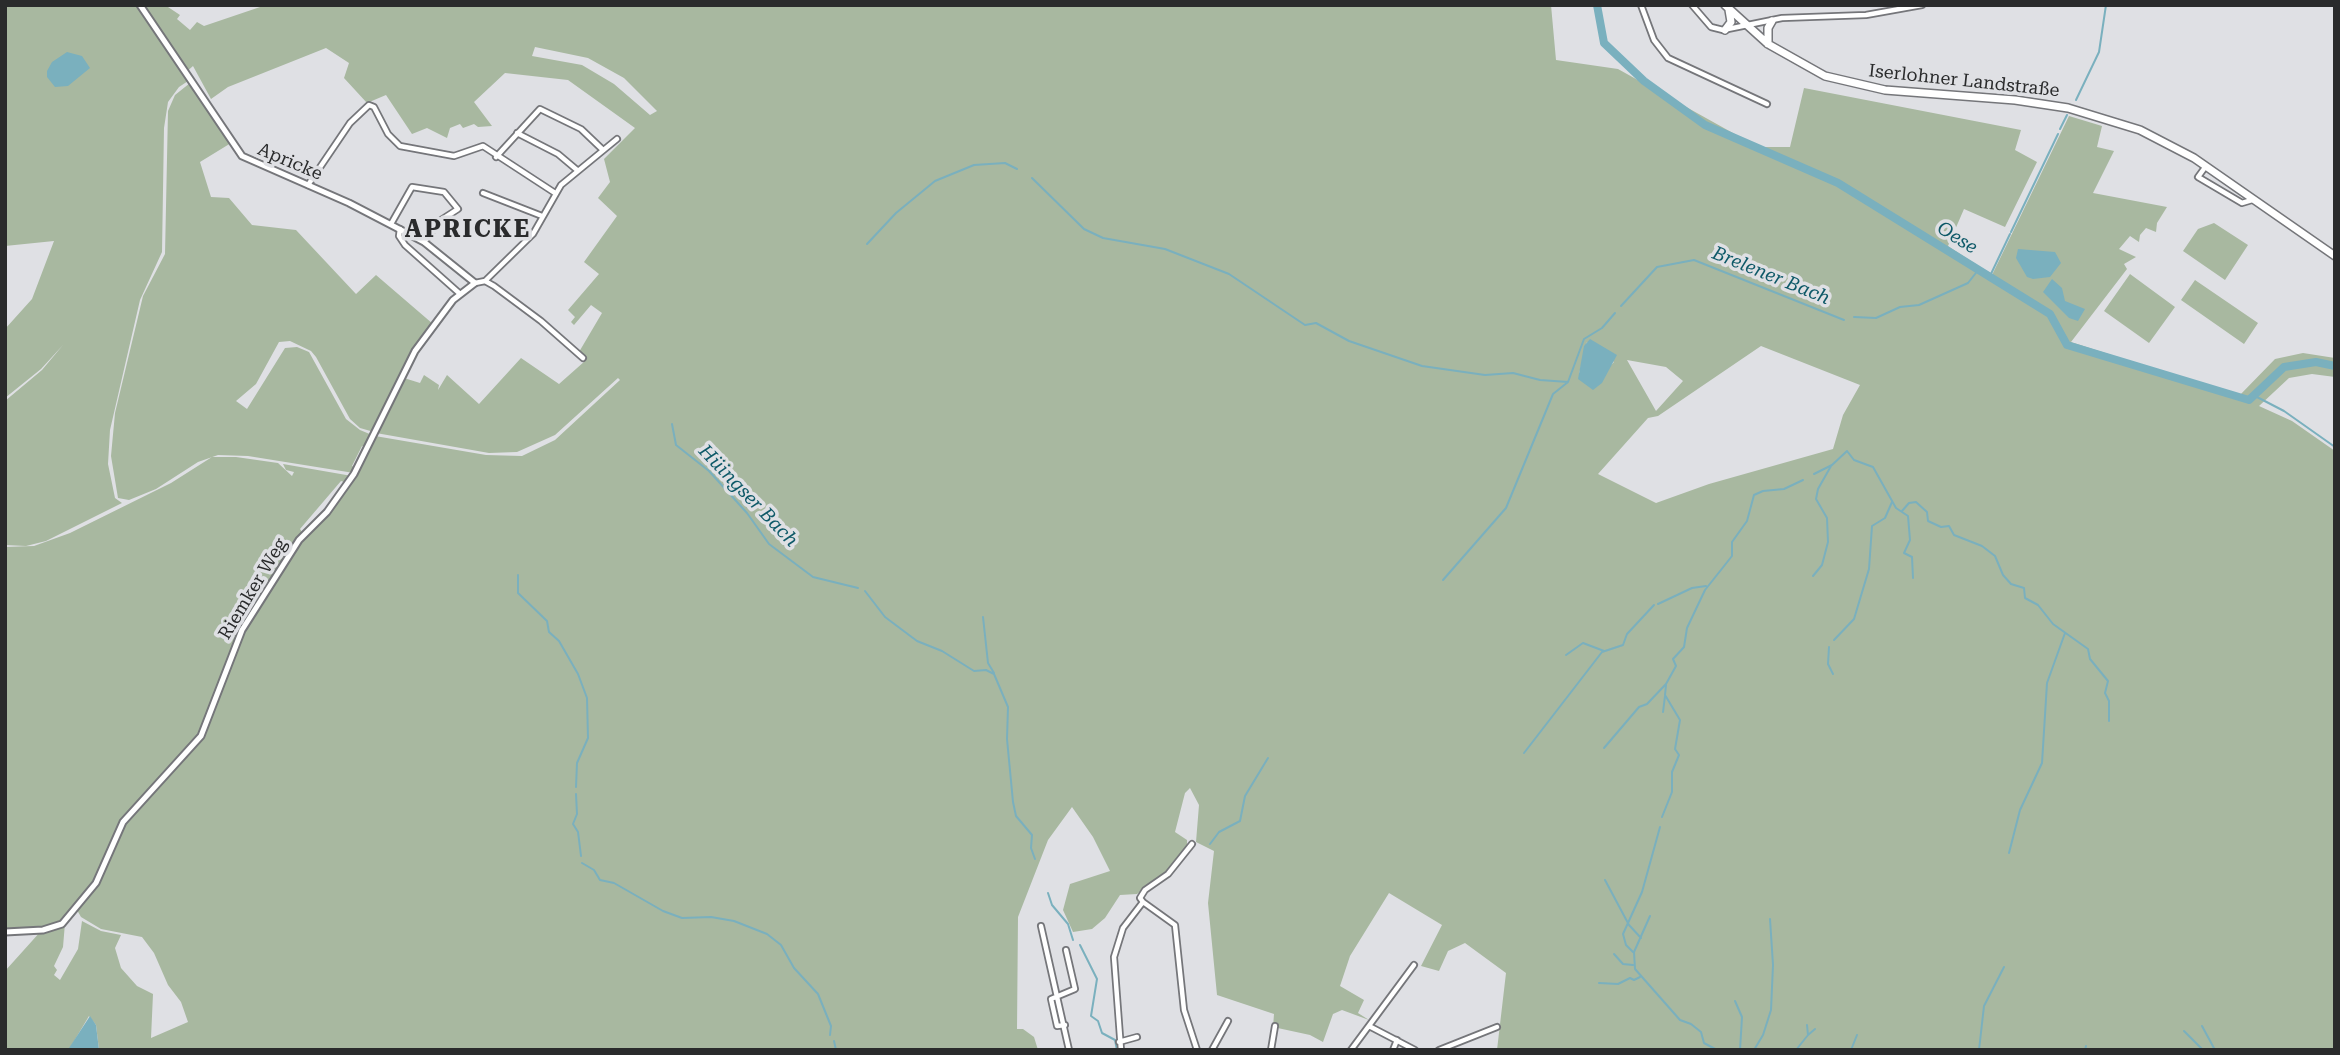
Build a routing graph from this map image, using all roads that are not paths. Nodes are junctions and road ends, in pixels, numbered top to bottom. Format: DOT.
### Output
graph roads {
  1 [pos="140,5"];
  2 [pos="1641,5"];
  3 [pos="1692,5"];
  4 [pos="1922,5"];
  5 [pos="1727,7"];
  6 [pos="1772,21"];
  7 [pos="1748,27"];
  8 [pos="1725,30"];
  9 [pos="1768,44"];
  10 [pos="1767,104"];
  11 [pos="517,133"];
  12 [pos="617,139"];
  13 [pos="603,150"];
  14 [pos="496,157"];
  15 [pos="2206,166"];
  16 [pos="577,170"];
  17 [pos="309,185"];
  18 [pos="483,193"];
  19 [pos="555,193"];
  20 [pos="2252,200"];
  21 [pos="542,216"];
  22 [pos="391,224"];
  23 [pos="400,229"];
  24 [pos="424,242"];
  25 [pos="2335,256"];
  26 [pos="485,281"];
  27 [pos="475,283"];
  28 [pos="459,293"];
  29 [pos="583,358"];
  30 [pos="1192,844"];
  31 [pos="1143,902"];
  32 [pos="1041,926"];
  33 [pos="5,932"];
  34 [pos="1066,950"];
  35 [pos="1414,965"];
  36 [pos="1057,996"];
  37 [pos="1228,1021"];
  38 [pos="1275,1026"];
  39 [pos="1368,1026"];
  40 [pos="1497,1027"];
  41 [pos="1136,1037"];
  42 [pos="1397,1040"];
  43 [pos="1119,1042"];
  44 [pos="1069,1050"];
  45 [pos="1121,1050"];
  46 [pos="1197,1050"];
  47 [pos="1212,1050"];
  48 [pos="1271,1050"];
  49 [pos="1351,1050"];
  50 [pos="1393,1050"];
  51 [pos="1415,1050"];
  52 [pos="1439,1050"];
  1 -- 17 [label="street, Apricke"];
  2 -- 10 [label="street"];
  3 -- 8 [label="street"];
  4 -- 6 [label="street"];
  5 -- 7 [label="main road, Iserlohner Landstraße"];
  5 -- 8 [label="main road"];
  6 -- 7 [label="street"];
  6 -- 9 [label="main road"];
  7 -- 8 [label="street"];
  7 -- 9 [label="main road, Iserlohner Landstraße"];
  9 -- 15 [label="main road, Iserlohner Landstraße"];
  11 -- 13 [label="street"];
  11 -- 14 [label="street"];
  11 -- 16 [label="street"];
  12 -- 13 [label="street"];
  13 -- 16 [label="street"];
  14 -- 17 [label="street"];
  14 -- 19 [label="street"];
  15 -- 20 [label="main road, Iserlohner Landstraße"];
  15 -- 20 [label="street"];
  16 -- 19 [label="street"];
  17 -- 22 [label="street, Apricke"];
  18 -- 21 [label="street"];
  19 -- 21 [label="street"];
  20 -- 25 [label="main road, Iserlohner Landstraße"];
  21 -- 26 [label="street"];
  22 -- 23 [label="street, Apricke"];
  22 -- 24 [label="street"];
  23 -- 24 [label="street, Apricke"];
  23 -- 28 [label="street, Apricke"];
  24 -- 27 [label="street, Apricke"];
  26 -- 27 [label="street"];
  26 -- 29 [label="street"];
  27 -- 28 [label="street"];
  28 -- 33 [label="street, Riemker Weg"];
  30 -- 31 [label="street"];
  31 -- 43 [label="street"];
  31 -- 46 [label="street"];
  32 -- 36 [label="street"];
  34 -- 36 [label="street"];
  35 -- 39 [label="street"];
  36 -- 44 [label="street"];
  37 -- 47 [label="street"];
  38 -- 48 [label="street"];
  39 -- 42 [label="street"];
  39 -- 49 [label="street"];
  40 -- 52 [label="street"];
  41 -- 43 [label="street"];
  42 -- 50 [label="street"];
  42 -- 51 [label="street"];
  43 -- 45 [label="street"];
}
